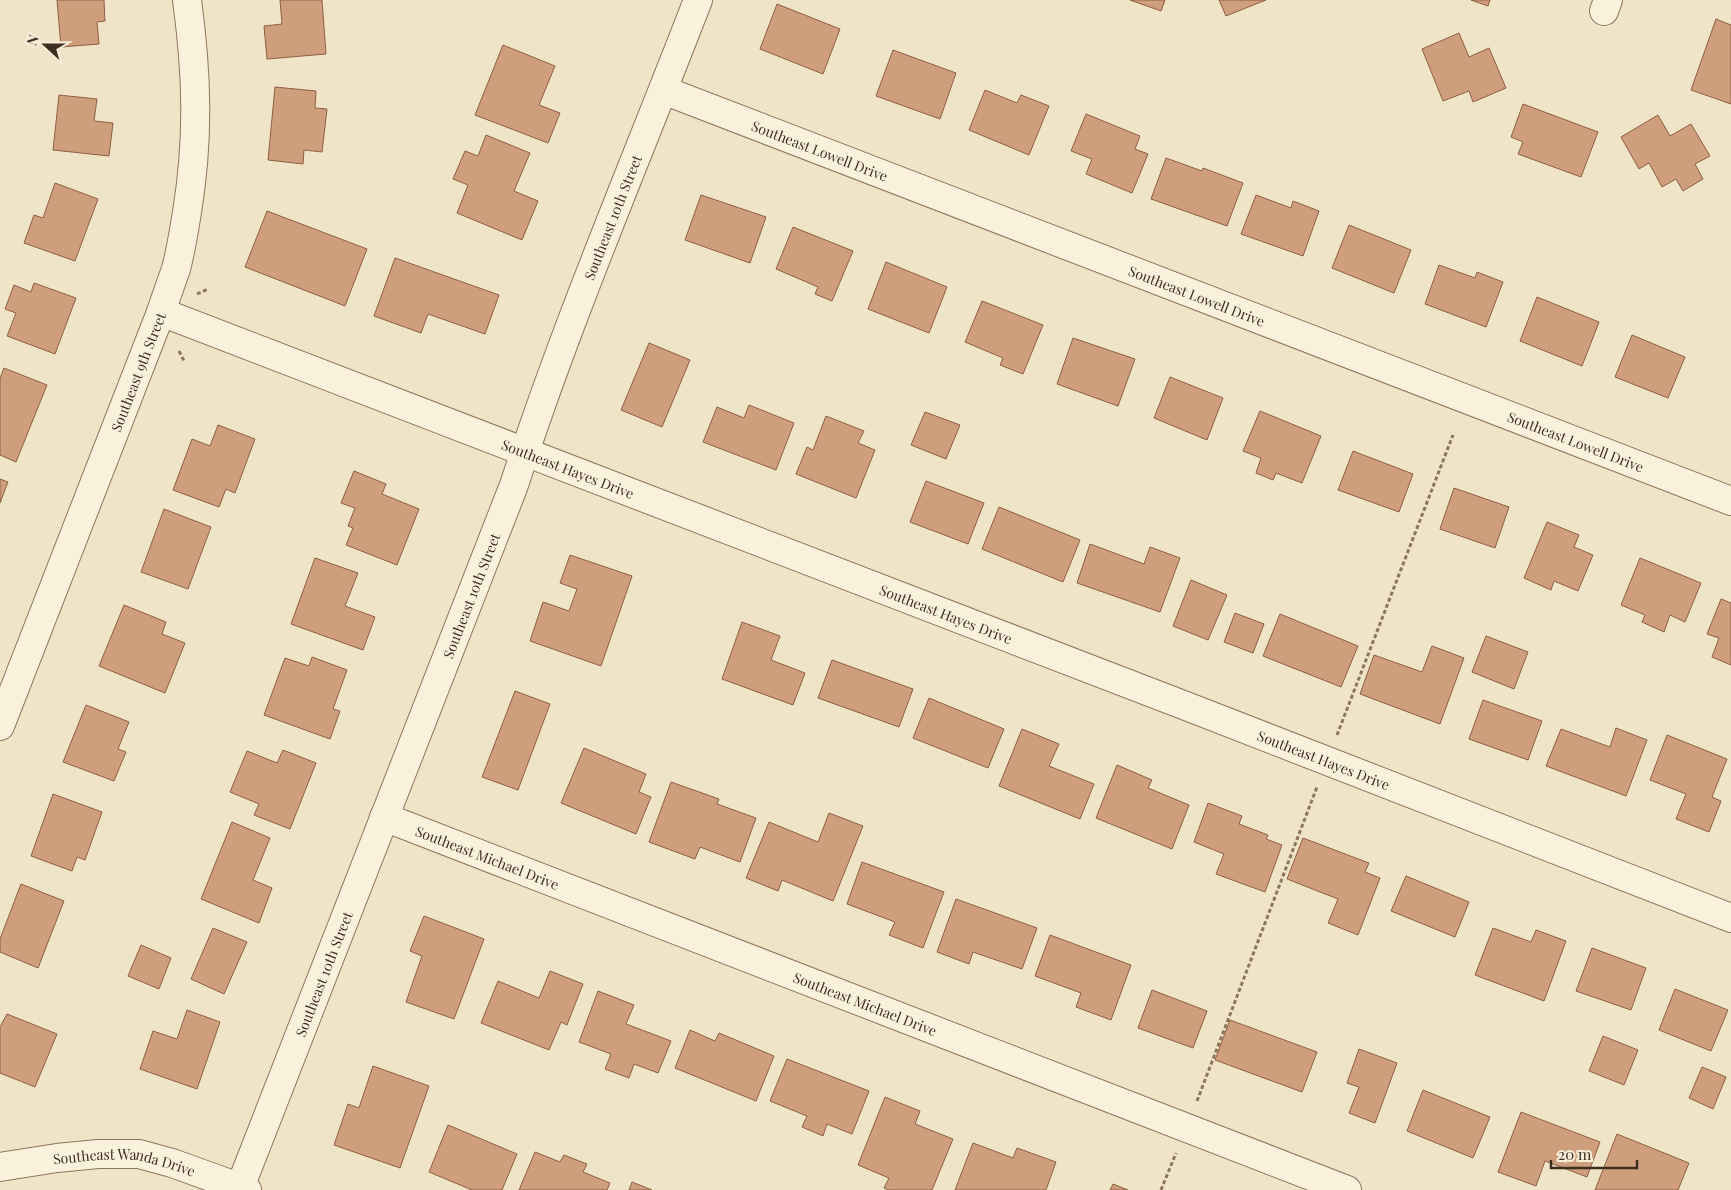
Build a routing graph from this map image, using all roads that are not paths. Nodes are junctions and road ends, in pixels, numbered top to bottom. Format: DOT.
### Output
graph roads {
  1 [pos="187,0"];
  2 [pos="698,0"];
  3 [pos="663,90"];
  4 [pos="161,312"];
  5 [pos="525,452"];
  6 [pos="1731,501"];
  7 [pos="0,726"];
  8 [pos="384,817"];
  9 [pos="1731,918"];
  10 [pos="0,1167"];
  11 [pos="242,1189"];
  12 [pos="1347,1190"];
  1 -- 4 [label="street, Southeast 9th Street"];
  2 -- 3 [label="street, Southeast 10th Street"];
  3 -- 5 [label="street, Southeast 10th Street"];
  3 -- 6 [label="street, Southeast Lowell Drive"];
  4 -- 5 [label="street, Southeast Hayes Drive"];
  4 -- 7 [label="street, Southeast 9th Street"];
  5 -- 8 [label="street, Southeast 10th Street"];
  5 -- 9 [label="street, Southeast Hayes Drive"];
  8 -- 11 [label="street, Southeast 10th Street"];
  8 -- 12 [label="street, Southeast Michael Drive"];
  10 -- 11 [label="street, Southeast Wanda Drive"];
}
